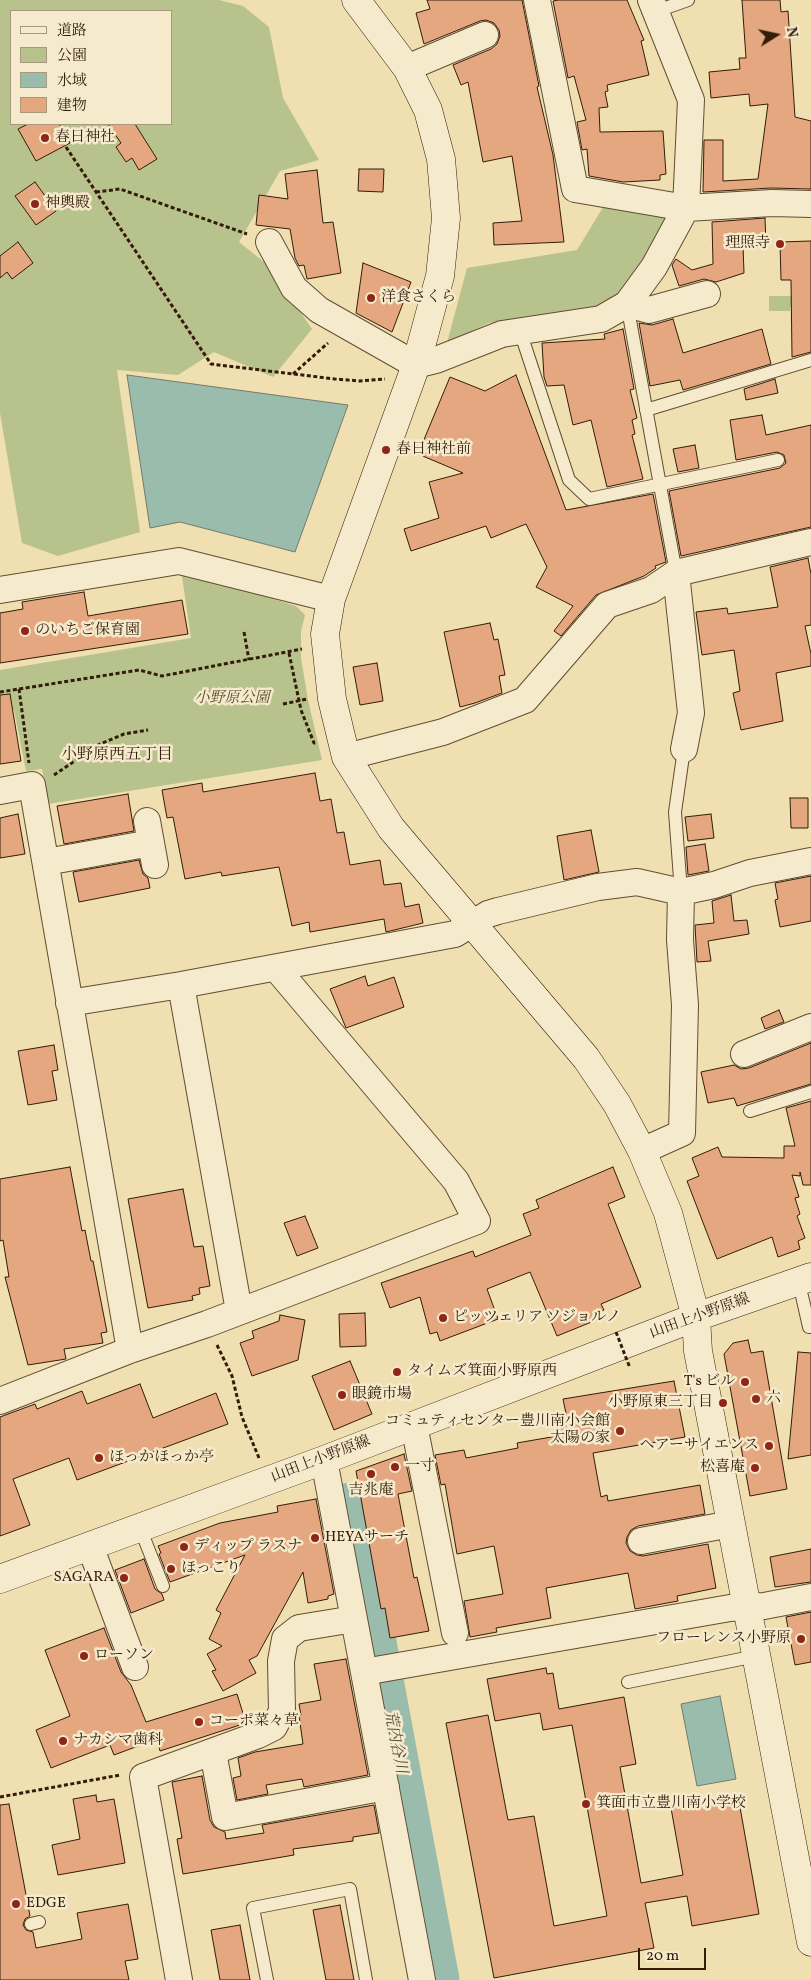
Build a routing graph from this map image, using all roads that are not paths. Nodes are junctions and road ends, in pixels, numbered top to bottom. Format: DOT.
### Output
graph roads {
  1 [pos="537,0"];
  2 [pos="688,0"];
  3 [pos="360,1"];
  4 [pos="654,6"];
  5 [pos="485,35"];
  6 [pos="407,68"];
  7 [pos="811,204"];
  8 [pos="686,208"];
  9 [pos="269,242"];
  10 [pos="707,294"];
  11 [pos="627,304"];
  12 [pos="520,331"];
  13 [pos="811,360"];
  14 [pos="416,365"];
  15 [pos="646,410"];
  16 [pos="778,460"];
  17 [pos="660,483"];
  18 [pos="811,542"];
  19 [pos="676,573"];
  20 [pos="0,590"];
  21 [pos="331,599"];
  22 [pos="684,749"];
  23 [pos="346,757"];
  24 [pos="0,791"];
  25 [pos="151,843"];
  26 [pos="811,861"];
  27 [pos="46,862"];
  28 [pos="681,892"];
  29 [pos="472,924"];
  30 [pos="276,968"];
  31 [pos="182,985"];
  32 [pos="69,1003"];
  33 [pos="811,1027"];
  34 [pos="744,1054"];
  35 [pos="811,1092"];
  36 [pos="750,1111"];
  37 [pos="642,1150"];
  38 [pos="806,1287"];
  39 [pos="239,1311"];
  40 [pos="696,1317"];
  41 [pos="811,1327"];
  42 [pos="130,1350"];
  43 [pos="0,1402"];
  44 [pos="414,1425"];
  45 [pos="324,1460"];
  46 [pos="731,1524"];
  47 [pos="140,1528"];
  48 [pos="641,1541"];
  49 [pos="90,1546"];
  50 [pos="0,1579"];
  51 [pos="163,1586"];
  52 [pos="811,1597"];
  53 [pos="747,1607"];
  54 [pos="354,1619"];
  55 [pos="455,1633"];
  56 [pos="756,1656"];
  57 [pos="135,1667"];
  58 [pos="377,1670"];
  59 [pos="628,1682"];
  60 [pos="212,1752"];
  61 [pos="386,1787"];
  62 [pos="811,1942"];
  63 [pos="179,1980"];
  64 [pos="266,1980"];
  65 [pos="366,1980"];
  66 [pos="422,1980"];
  1 -- 8 [label="street"];
  2 -- 4 [label="lane"];
  3 -- 6 [label="street"];
  4 -- 8 [label="street"];
  5 -- 6 [label="street"];
  6 -- 14 [label="street"];
  7 -- 8 [label="street"];
  8 -- 11 [label="street"];
  9 -- 14 [label="street"];
  10 -- 11 [label="street"];
  11 -- 12 [label="street"];
  11 -- 15 [label="lane"];
  12 -- 14 [label="street"];
  12 -- 17 [label="lane"];
  13 -- 15 [label="lane"];
  14 -- 21 [label="street"];
  15 -- 17 [label="lane"];
  16 -- 17 [label="lane"];
  17 -- 19 [label="lane"];
  18 -- 19 [label="street"];
  19 -- 22 [label="street"];
  19 -- 23 [label="street"];
  20 -- 21 [label="street"];
  21 -- 23 [label="street"];
  22 -- 28 [label="lane"];
  23 -- 29 [label="street"];
  24 -- 27 [label="street"];
  25 -- 27 [label="street"];
  26 -- 28 [label="street"];
  27 -- 32 [label="street"];
  28 -- 29 [label="street"];
  28 -- 37 [label="street"];
  29 -- 30 [label="street"];
  29 -- 37 [label="street"];
  30 -- 31 [label="street"];
  30 -- 39 [label="street"];
  31 -- 32 [label="street"];
  31 -- 39 [label="street"];
  32 -- 42 [label="street"];
  33 -- 34 [label="street"];
  35 -- 36 [label="lane"];
  37 -- 40 [label="street"];
  38 -- 40 [label="street, 山田上小野原線"];
  38 -- 41 [label="lane"];
  39 -- 42 [label="street"];
  40 -- 44 [label="street, 山田上小野原線"];
  40 -- 46 [label="street"];
  42 -- 43 [label="street"];
  44 -- 45 [label="street, 山田上小野原線"];
  44 -- 55 [label="street"];
  45 -- 47 [label="street, 山田上小野原線"];
  45 -- 54 [label="street"];
  46 -- 48 [label="street"];
  46 -- 53 [label="street"];
  47 -- 49 [label="street, 山田上小野原線"];
  47 -- 51 [label="lane"];
  49 -- 50 [label="street, 山田上小野原線"];
  49 -- 57 [label="street"];
  52 -- 53 [label="street"];
  53 -- 56 [label="street"];
  53 -- 58 [label="street"];
  54 -- 58 [label="street"];
  54 -- 60 [label="street"];
  56 -- 59 [label="lane"];
  56 -- 62 [label="street"];
  58 -- 61 [label="street"];
  60 -- 61 [label="street"];
  60 -- 63 [label="street"];
  61 -- 66 [label="street"];
  64 -- 65 [label="lane"];
}
